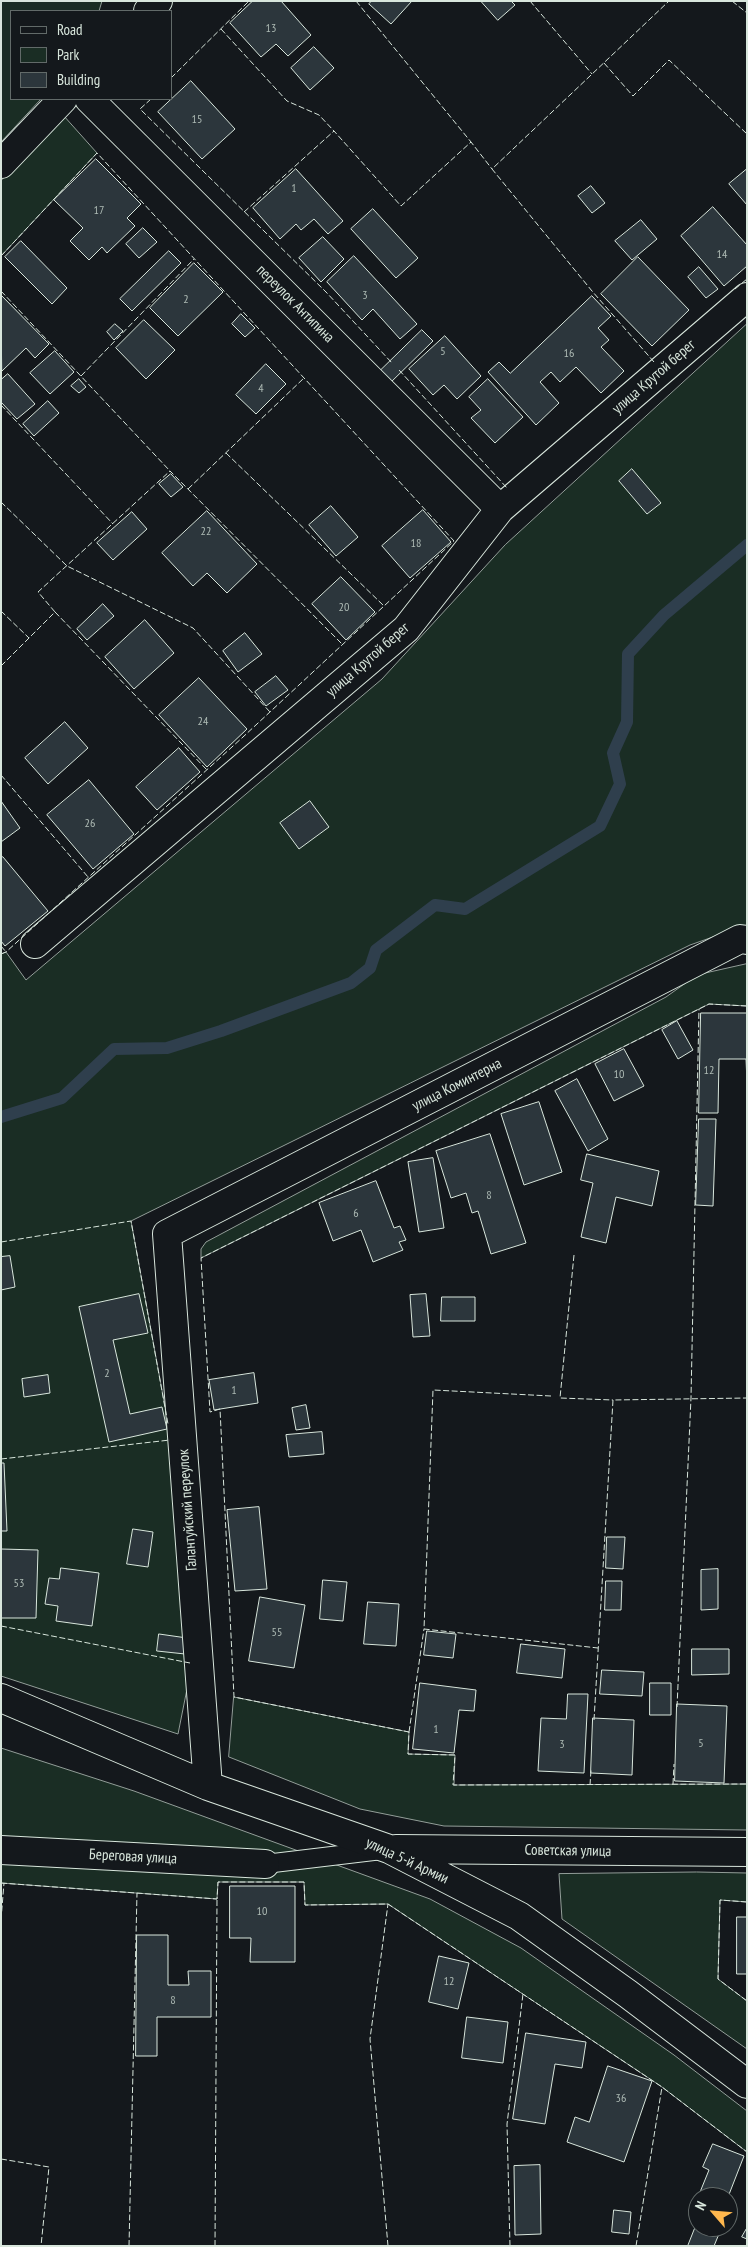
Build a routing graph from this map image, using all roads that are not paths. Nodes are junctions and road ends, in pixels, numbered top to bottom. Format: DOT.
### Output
graph roads {
  1 [pos="158,1"];
  2 [pos="149,10"];
  3 [pos="62,100"];
  4 [pos="90,100"];
  5 [pos="1,164"];
  6 [pos="747,297"];
  7 [pos="500,509"];
  8 [pos="747,940"];
  9 [pos="35,944"];
  10 [pos="167,1234"];
  11 [pos="1,1698"];
  12 [pos="208,1786"];
  13 [pos="389,1849"];
  14 [pos="1,1850"];
  15 [pos="747,1852"];
  16 [pos="265,1864"];
  17 [pos="747,2084"];
  1 -- 2 [label="street"];
  3 -- 5 [label="street"];
  4 -- 7 [label="street, переулок Антипина"];
  6 -- 7 [label="street, улица Крутой берег"];
  7 -- 9 [label="street, улица Крутой берег"];
  8 -- 10 [label="street, улица Коминтерна"];
  10 -- 12 [label="street, Галантуйский переулок"];
  11 -- 12 [label="street, улица 5-й Армии"];
  12 -- 13 [label="street, улица 5-й Армии"];
  13 -- 15 [label="street, Советская улица"];
  13 -- 16 [label="lane"];
  13 -- 17 [label="street, улица 5-й Армии"];
  14 -- 16 [label="street, Береговая улица"];
}
